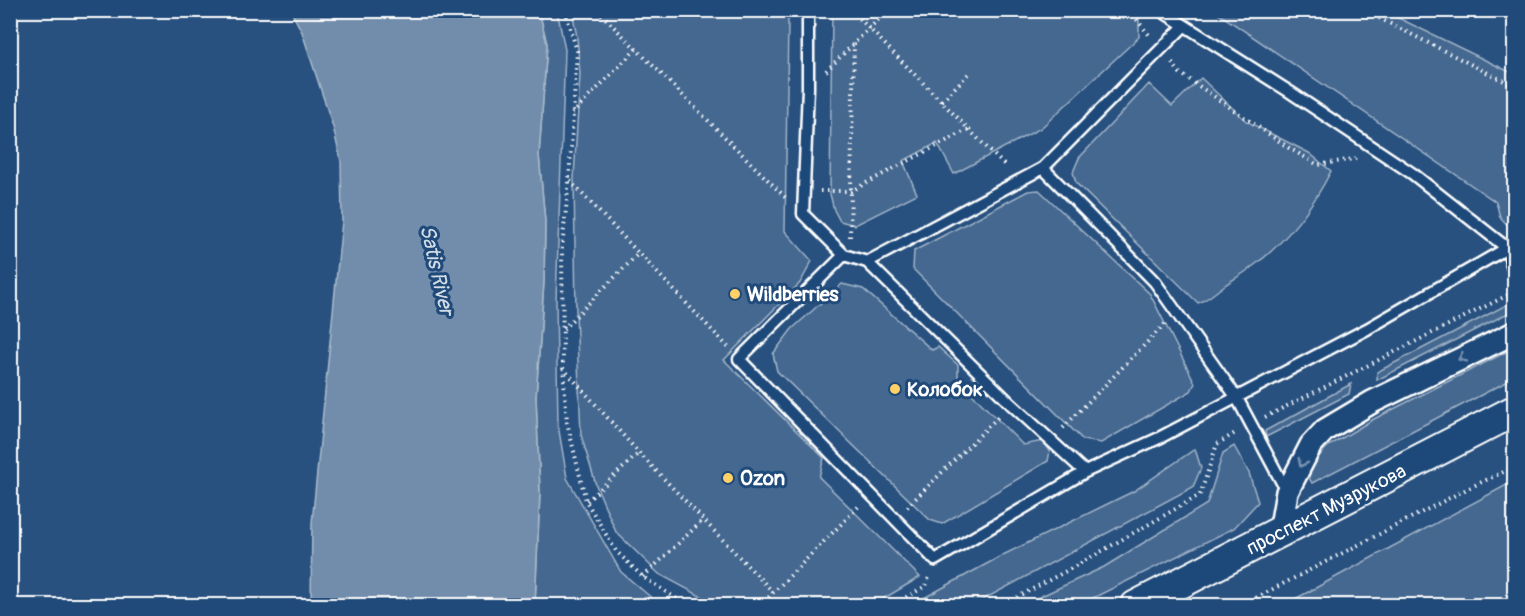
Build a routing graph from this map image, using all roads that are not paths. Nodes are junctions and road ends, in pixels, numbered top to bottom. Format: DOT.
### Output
graph roads {
  1 [pos="808,10"];
  2 [pos="1160,10"];
  3 [pos="1184,26"];
  4 [pos="1043,168"];
  5 [pos="1507,248"];
  6 [pos="847,256"];
  7 [pos="867,262"];
  8 [pos="1515,273"];
  9 [pos="1515,333"];
  10 [pos="1237,398"];
  11 [pos="1515,411"];
  12 [pos="1084,472"];
  13 [pos="1287,492"];
  14 [pos="1280,532"];
  15 [pos="1136,606"];
  1 -- 6 [label="lane"];
  2 -- 3 [label="lane"];
  3 -- 4 [label="lane"];
  3 -- 5 [label="lane"];
  4 -- 7 [label="lane"];
  4 -- 10 [label="lane"];
  5 -- 8 [label="lane"];
  5 -- 10 [label="lane"];
  6 -- 7 [label="lane"];
  6 -- 12 [label="lane"];
  7 -- 12 [label="lane"];
  9 -- 13 [label="street, one-way"];
  10 -- 12 [label="lane"];
  10 -- 13 [label="lane"];
  11 -- 14 [label="main road, проспект Музрукова"];
  13 -- 14 [label="street"];
  14 -- 15 [label="main road, проспект Музрукова"];
}
